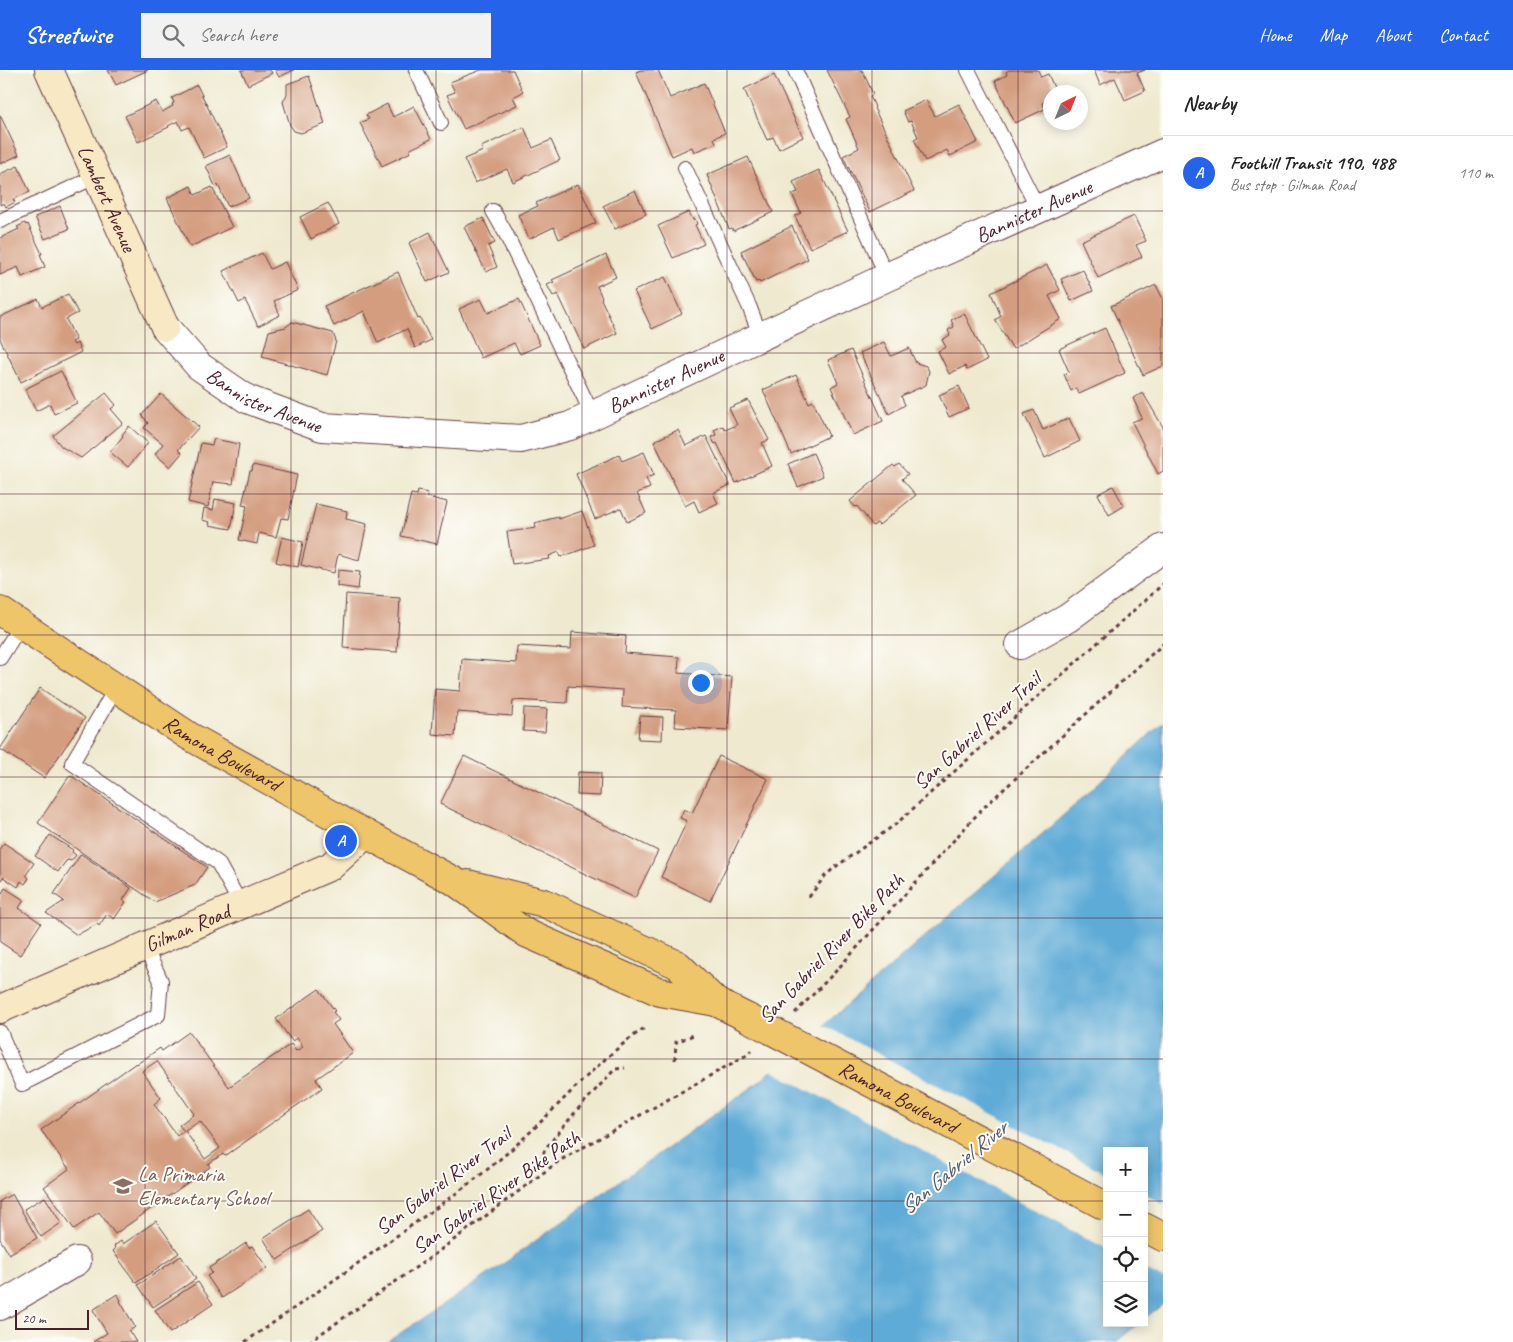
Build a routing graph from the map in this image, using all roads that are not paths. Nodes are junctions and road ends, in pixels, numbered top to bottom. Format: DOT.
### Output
graph roads {
  1 [pos="50,70"];
  2 [pos="416,70"];
  3 [pos="795,70"];
  4 [pos="968,70"];
  5 [pos="441,123"];
  6 [pos="1163,153"];
  7 [pos="684,168"];
  8 [pos="98,176"];
  9 [pos="1039,210"];
  10 [pos="493,211"];
  11 [pos="0,221"];
  12 [pos="887,277"];
  13 [pos="165,327"];
  14 [pos="761,337"];
  15 [pos="592,416"];
  16 [pos="1163,548"];
  17 [pos="11,618"];
  18 [pos="1020,645"];
  19 [pos="0,658"];
  20 [pos="116,688"];
  21 [pos="366,834"];
  22 [pos="241,905"];
  23 [pos="145,947"];
  24 [pos="0,1009"];
  25 [pos="0,1032"];
  26 [pos="1103,1205"];
  27 [pos="1148,1229"];
  28 [pos="1163,1237"];
  29 [pos="77,1261"];
  30 [pos="0,1306"];
  1 -- 8 [label="street, Lambert Avenue"];
  2 -- 5 [label="lane"];
  3 -- 12 [label="lane"];
  4 -- 9 [label="lane"];
  6 -- 9 [label="street, Bannister Avenue"];
  7 -- 14 [label="lane"];
  8 -- 11 [label="lane"];
  8 -- 13 [label="street, Lambert Avenue"];
  9 -- 12 [label="street, Bannister Avenue"];
  10 -- 15 [label="lane"];
  12 -- 14 [label="street, Bannister Avenue"];
  13 -- 15 [label="street, Bannister Avenue"];
  14 -- 15 [label="street, Bannister Avenue"];
  16 -- 18 [label="street"];
  17 -- 19 [label="lane"];
  17 -- 20 [label="main road, Ramona Boulevard"];
  20 -- 21 [label="main road, Ramona Boulevard"];
  20 -- 22 [label="lane"];
  21 -- 22 [label="street, Gilman Road"];
  21 -- 26 [label="main road, Ramona Boulevard, bridge"];
  22 -- 23 [label="street, Gilman Road"];
  23 -- 24 [label="street, Gilman Road"];
  23 -- 25 [label="lane"];
  27 -- 28 [label="main road"];
  29 -- 30 [label="street"];
}
